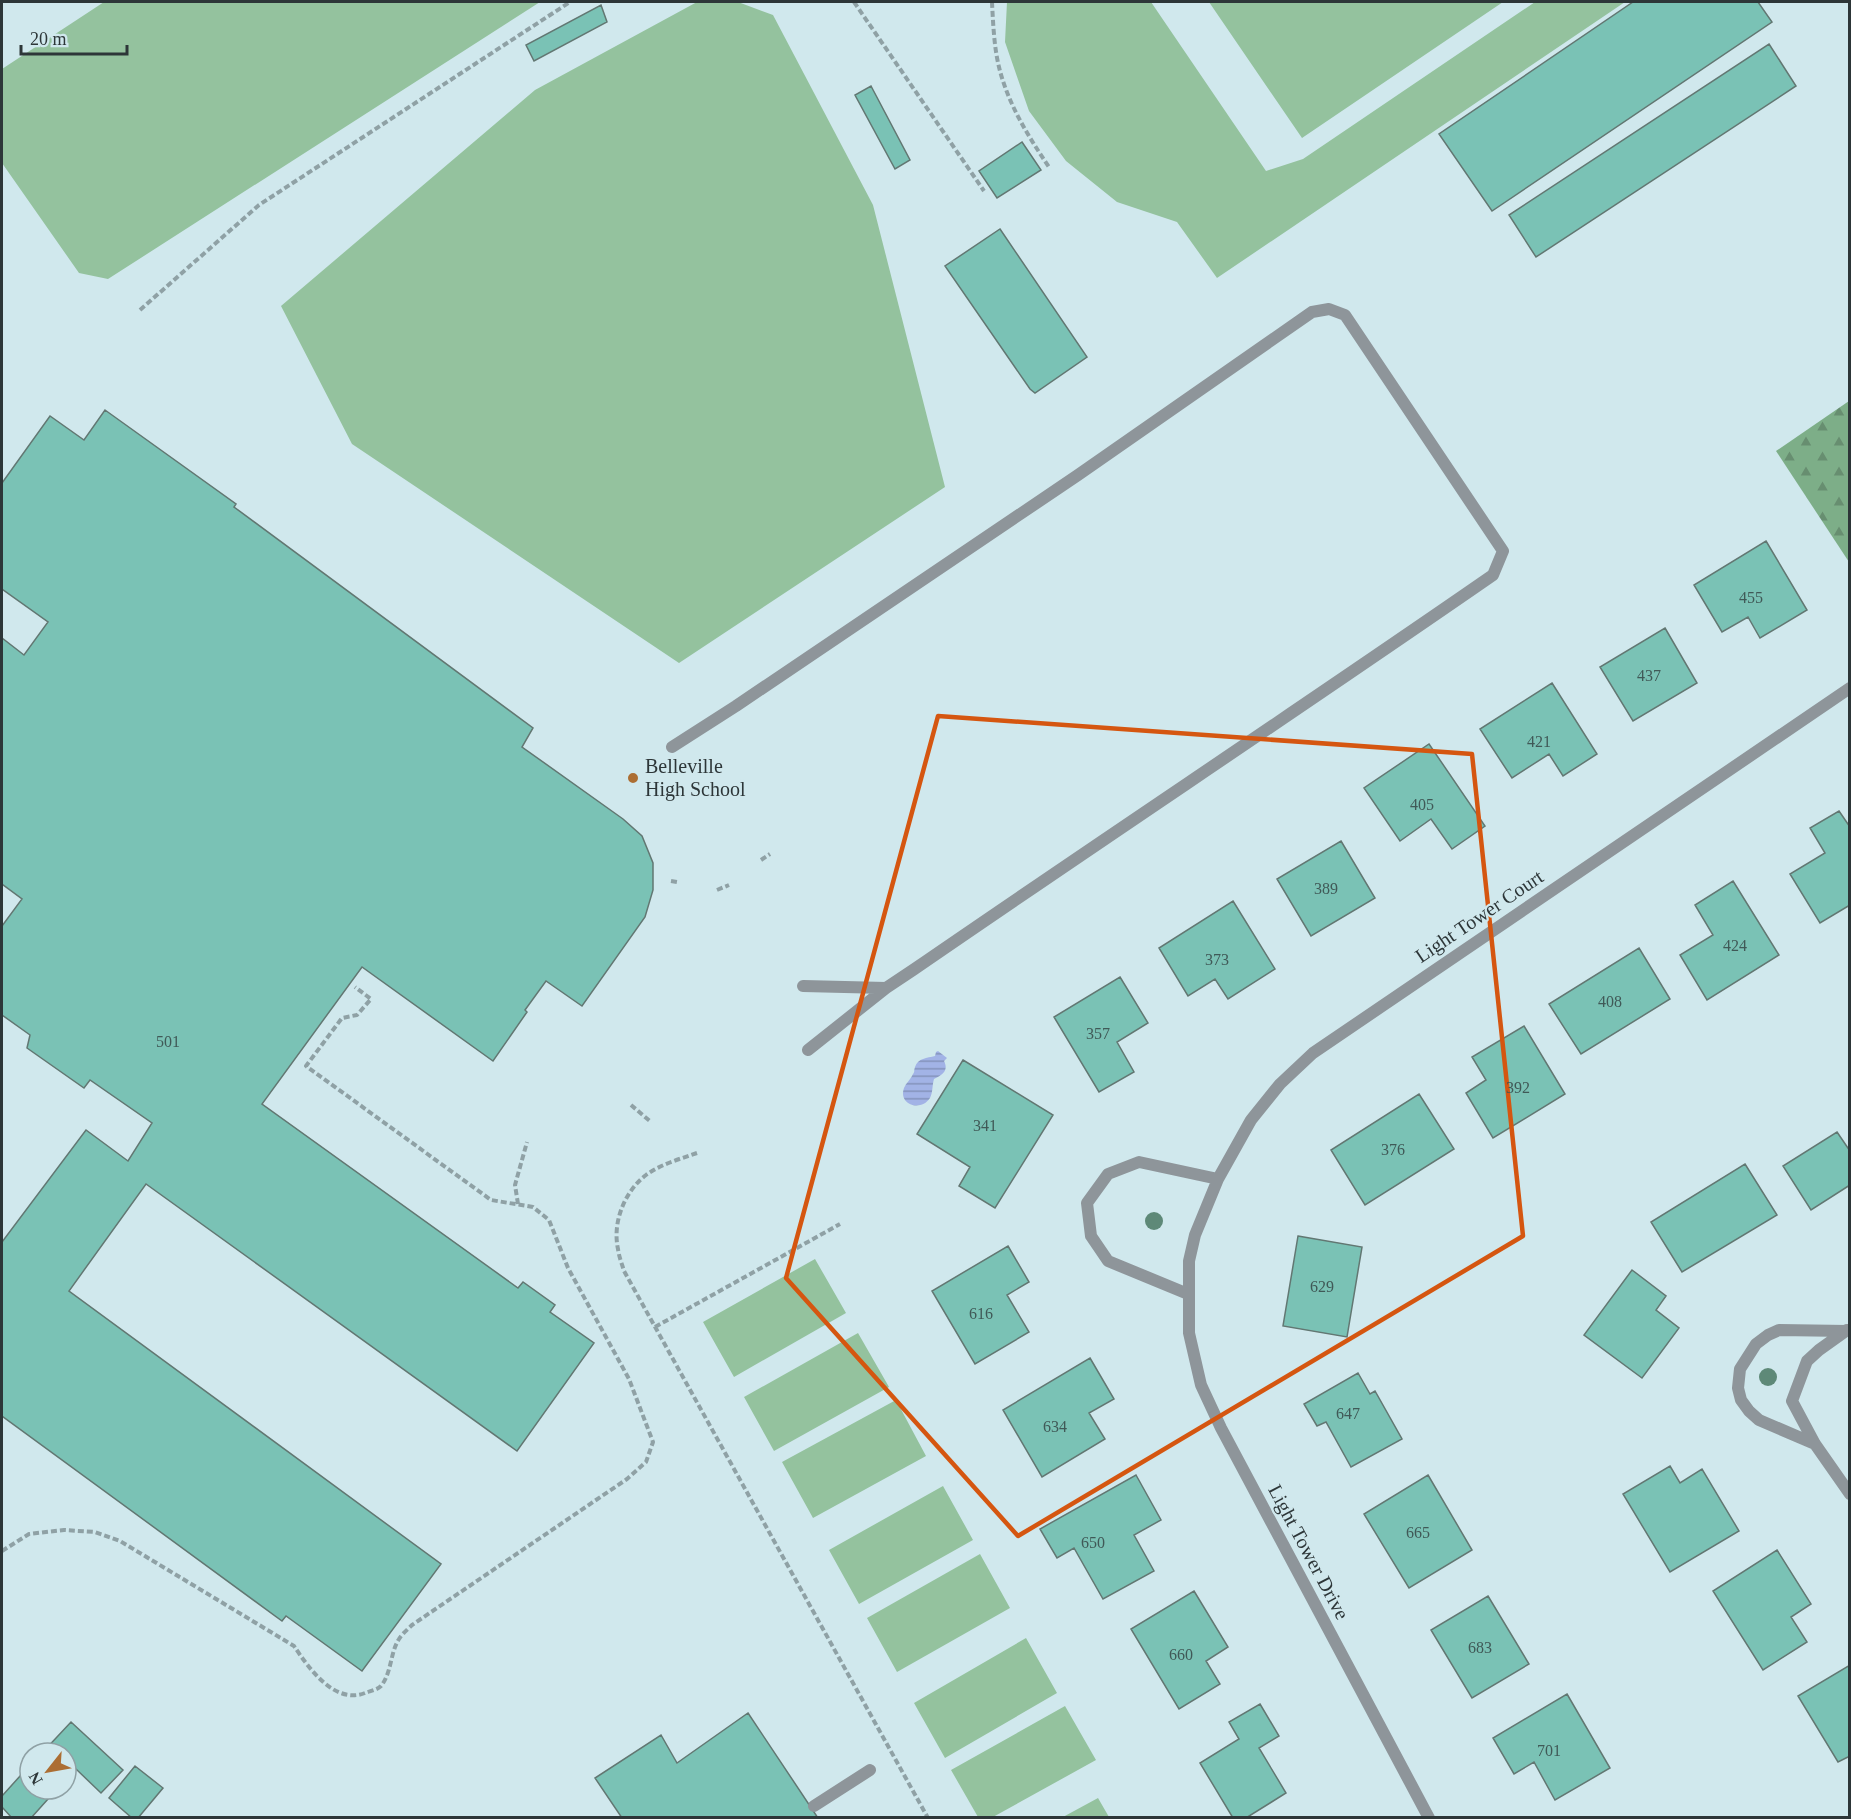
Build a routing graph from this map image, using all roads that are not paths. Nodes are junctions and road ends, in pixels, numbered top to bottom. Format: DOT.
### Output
graph roads {
  1 [pos="1850,688"];
  2 [pos="672,747"];
  3 [pos="803,986"];
  4 [pos="886,988"];
  5 [pos="808,1050"];
  6 [pos="1218,1179"];
  7 [pos="1195,1235"];
  8 [pos="1188,1294"];
  9 [pos="1848,1330"];
  10 [pos="1815,1444"];
  11 [pos="1850,1494"];
  12 [pos="870,1770"];
  13 [pos="814,1806"];
  14 [pos="1429,1818"];
  1 -- 6 [label="street, Light Tower Court"];
  2 -- 4 [label="street"];
  3 -- 4 [label="street"];
  4 -- 5 [label="street"];
  6 -- 7 [label="street, Light Tower Court"];
  6 -- 8 [label="street"];
  7 -- 8 [label="street, Light Tower Drive"];
  8 -- 14 [label="street, Light Tower Drive"];
  9 -- 10 [label="street"];
  9 -- 10 [label="street"];
  10 -- 11 [label="street"];
  12 -- 13 [label="street"];
}
